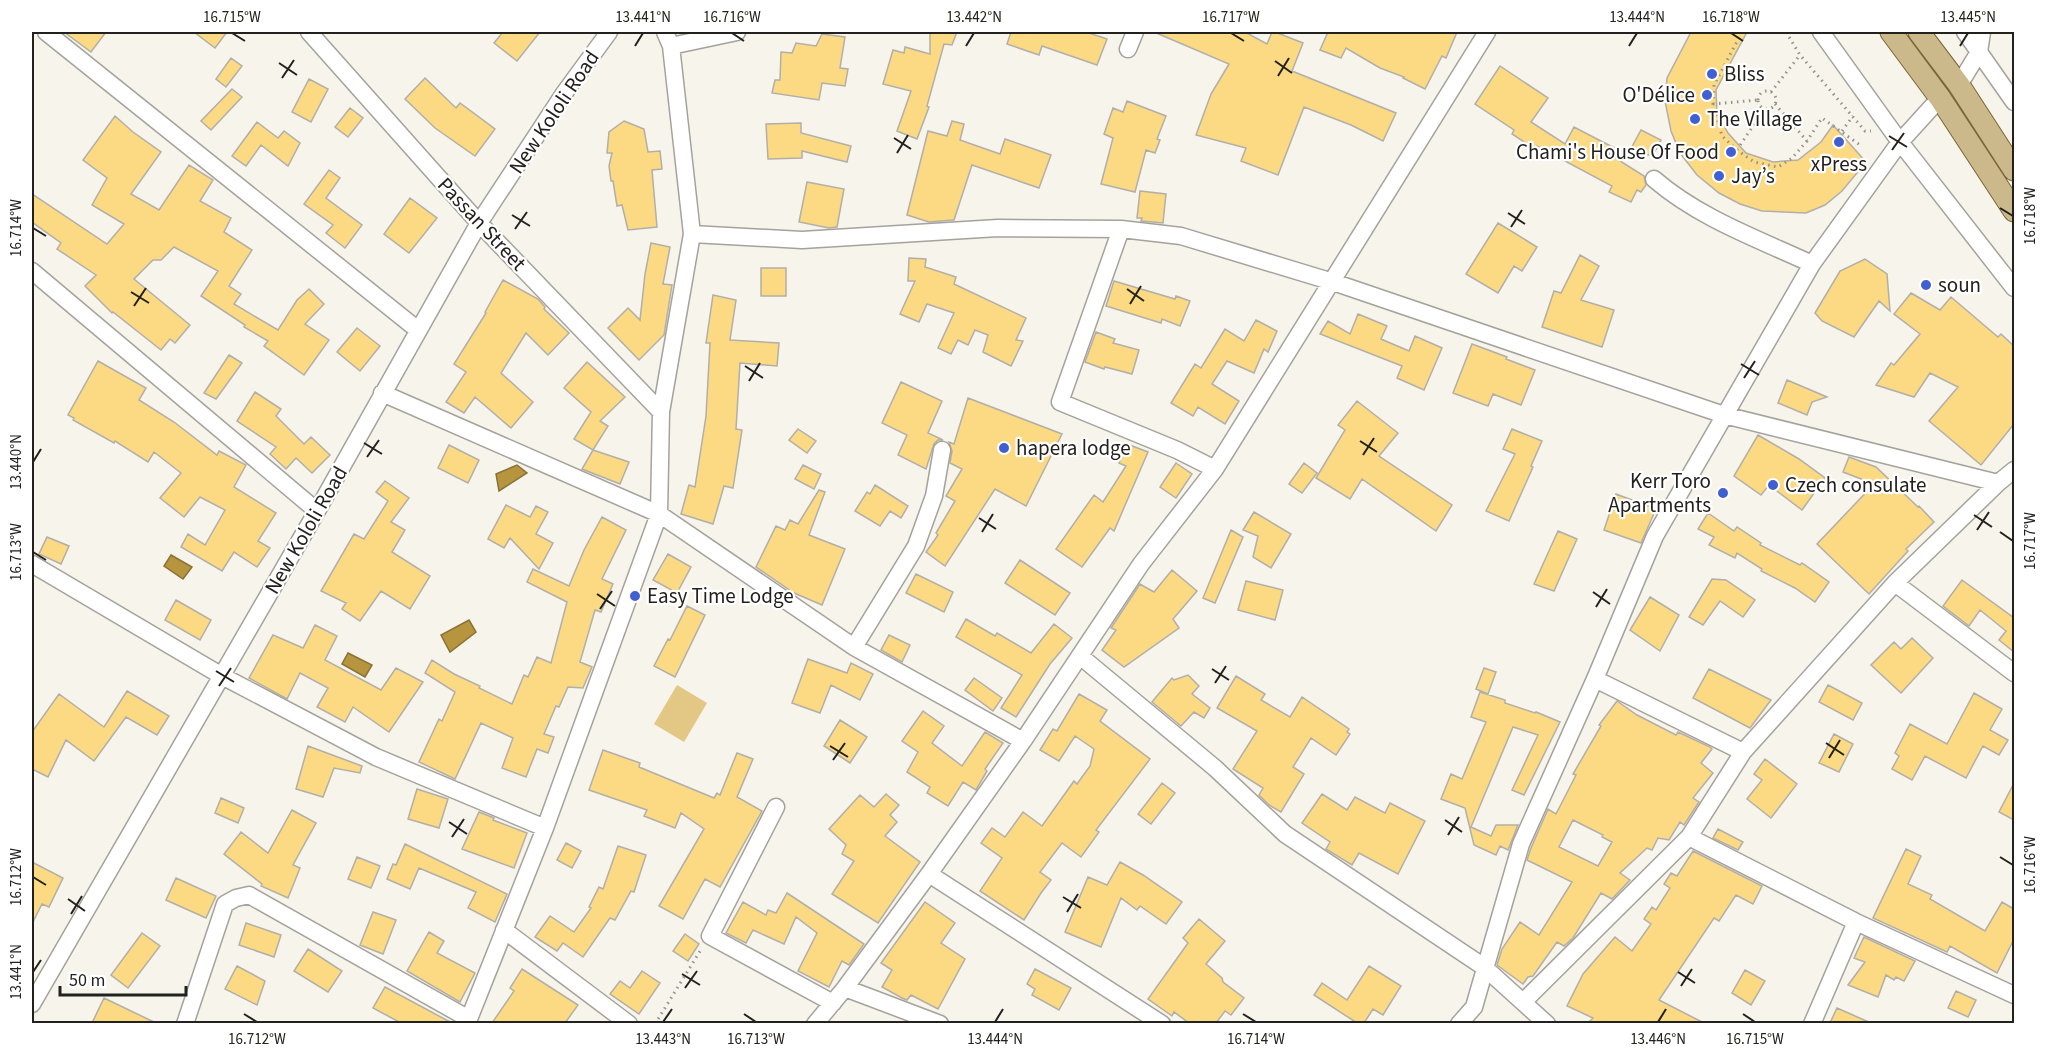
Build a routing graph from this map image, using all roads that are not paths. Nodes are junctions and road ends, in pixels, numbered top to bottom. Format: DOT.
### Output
graph roads {
  1 [pos="46,32"];
  2 [pos="309,32"];
  3 [pos="609,32"];
  4 [pos="737,32"];
  5 [pos="1135,32"];
  6 [pos="1487,32"];
  7 [pos="1821,32"];
  8 [pos="1891,32"];
  9 [pos="1919,32"];
  10 [pos="1965,32"];
  11 [pos="1982,32"];
  12 [pos="668,39"];
  13 [pos="1128,49"];
  14 [pos="1979,52"];
  15 [pos="1959,86"];
  16 [pos="1940,98"];
  17 [pos="2014,102"];
  18 [pos="1900,142"];
  19 [pos="2014,170"];
  20 [pos="1654,179"];
  21 [pos="2014,211"];
  22 [pos="479,223"];
  23 [pos="1121,229"];
  24 [pos="692,234"];
  25 [pos="1812,264"];
  26 [pos="32,271"];
  27 [pos="1333,282"];
  28 [pos="2014,288"];
  29 [pos="418,330"];
  30 [pos="382,393"];
  31 [pos="661,412"];
  32 [pos="1724,415"];
  33 [pos="942,450"];
  34 [pos="1215,469"];
  35 [pos="2014,470"];
  36 [pos="1998,483"];
  37 [pos="317,511"];
  38 [pos="659,514"];
  39 [pos="32,564"];
  40 [pos="1895,583"];
  41 [pos="854,647"];
  42 [pos="1080,656"];
  43 [pos="2014,673"];
  44 [pos="222,676"];
  45 [pos="1595,679"];
  46 [pos="1023,741"];
  47 [pos="1743,752"];
  48 [pos="776,807"];
  49 [pos="545,828"];
  50 [pos="1689,837"];
  51 [pos="929,874"];
  52 [pos="1856,922"];
  53 [pos="504,930"];
  54 [pos="1484,967"];
  55 [pos="845,988"];
  56 [pos="2014,995"];
  57 [pos="1524,1001"];
  58 [pos="833,1003"];
  59 [pos="32,1004"];
  60 [pos="468,1021"];
  61 [pos="185,1023"];
  62 [pos="629,1023"];
  63 [pos="815,1023"];
  64 [pos="940,1023"];
  65 [pos="1162,1023"];
  66 [pos="1459,1023"];
  67 [pos="1548,1023"];
  68 [pos="1812,1023"];
  1 -- 29 [label="street"];
  2 -- 22 [label="street, Passan Street"];
  3 -- 22 [label="street, New Kololi Road"];
  4 -- 12 [label="street"];
  5 -- 13 [label="street"];
  6 -- 27 [label="street"];
  7 -- 18 [label="street"];
  8 -- 16 [label="main road"];
  9 -- 15 [label="main road"];
  10 -- 14 [label="street"];
  11 -- 14 [label="street"];
  12 -- 24 [label="street"];
  14 -- 15 [label="street"];
  14 -- 17 [label="street"];
  15 -- 19 [label="main road"];
  16 -- 18 [label="street"];
  16 -- 21 [label="main road"];
  18 -- 25 [label="street"];
  18 -- 28 [label="street"];
  20 -- 25 [label="street"];
  22 -- 29 [label="street, New Kololi Road"];
  22 -- 31 [label="street, Passan Street"];
  23 -- 24 [label="street"];
  23 -- 27 [label="street"];
  23 -- 34 [label="street"];
  24 -- 31 [label="street"];
  25 -- 32 [label="street"];
  26 -- 37 [label="street"];
  27 -- 32 [label="street"];
  27 -- 34 [label="street"];
  29 -- 30 [label="street, New Kololi Road"];
  30 -- 37 [label="street, New Kololi Road"];
  30 -- 38 [label="street"];
  31 -- 38 [label="street"];
  32 -- 36 [label="street"];
  32 -- 45 [label="street"];
  33 -- 41 [label="street"];
  34 -- 42 [label="street"];
  35 -- 36 [label="street"];
  36 -- 40 [label="street"];
  37 -- 44 [label="street, New Kololi Road"];
  38 -- 41 [label="street"];
  38 -- 49 [label="street"];
  39 -- 44 [label="street"];
  40 -- 43 [label="street"];
  40 -- 47 [label="street"];
  41 -- 46 [label="street"];
  42 -- 46 [label="street"];
  42 -- 54 [label="street"];
  44 -- 49 [label="street"];
  44 -- 59 [label="street, New Kololi Road"];
  45 -- 47 [label="street"];
  45 -- 54 [label="street"];
  46 -- 51 [label="street"];
  47 -- 50 [label="street"];
  48 -- 58 [label="street"];
  49 -- 53 [label="street"];
  50 -- 52 [label="street"];
  50 -- 57 [label="street"];
  51 -- 55 [label="street"];
  51 -- 65 [label="street"];
  52 -- 56 [label="street"];
  52 -- 68 [label="street"];
  53 -- 60 [label="street"];
  53 -- 62 [label="street"];
  54 -- 57 [label="street"];
  54 -- 66 [label="street"];
  55 -- 58 [label="street"];
  55 -- 64 [label="street"];
  57 -- 67 [label="street"];
  58 -- 63 [label="street"];
  60 -- 61 [label="street"];
}
